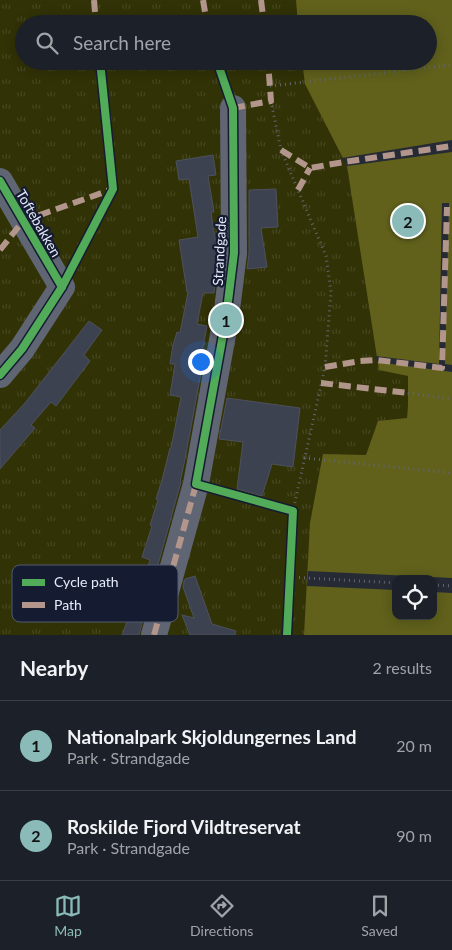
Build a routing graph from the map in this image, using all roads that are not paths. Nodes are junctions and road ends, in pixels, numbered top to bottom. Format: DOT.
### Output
graph roads {
  1 [pos="233,108"];
  2 [pos="0,181"];
  3 [pos="0,375"];
  4 [pos="173,565"];
  5 [pos="158,622"];
  6 [pos="154,635"];
  1 -- 4 [label="street, Strandgade"];
  2 -- 3 [label="street, Toftebakken"];
  5 -- 6 [label="street, Strandgade"];
}
